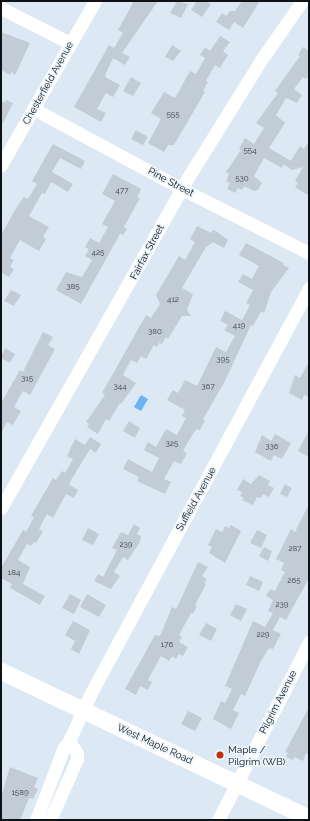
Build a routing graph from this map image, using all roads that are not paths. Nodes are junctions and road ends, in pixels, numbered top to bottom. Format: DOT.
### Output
graph roads {
  1 [pos="95,1"];
  2 [pos="302,1"];
  3 [pos="1,8"];
  4 [pos="70,43"];
  5 [pos="34,108"];
  6 [pos="3,159"];
  7 [pos="182,188"];
  8 [pos="309,253"];
  9 [pos="309,288"];
  10 [pos="1,508"];
  11 [pos="309,642"];
  12 [pos="1,671"];
  13 [pos="82,710"];
  14 [pos="69,741"];
  15 [pos="236,783"];
  16 [pos="309,818"];
  17 [pos="36,820"];
  18 [pos="50,820"];
  19 [pos="218,820"];
  1 -- 4 [label="street, Chesterfield Avenue"];
  2 -- 7 [label="street, Fairfax Street"];
  3 -- 4 [label="street"];
  4 -- 5 [label="street, Chesterfield Avenue"];
  5 -- 6 [label="street, Chesterfield Avenue"];
  5 -- 7 [label="street, Pine Street"];
  7 -- 8 [label="street, Pine Street"];
  7 -- 10 [label="street, Fairfax Street"];
  9 -- 13 [label="street, Suffield Avenue"];
  11 -- 15 [label="street, Pilgrim Avenue"];
  12 -- 13 [label="main road, West Maple Road"];
  13 -- 14 [label="street, Suffield Avenue"];
  13 -- 15 [label="main road, West Maple Road"];
  14 -- 17 [label="street, Suffield Avenue"];
  14 -- 18 [label="street"];
  15 -- 16 [label="main road, West Maple Road"];
  15 -- 19 [label="street, Pilgrim Avenue"];
}
